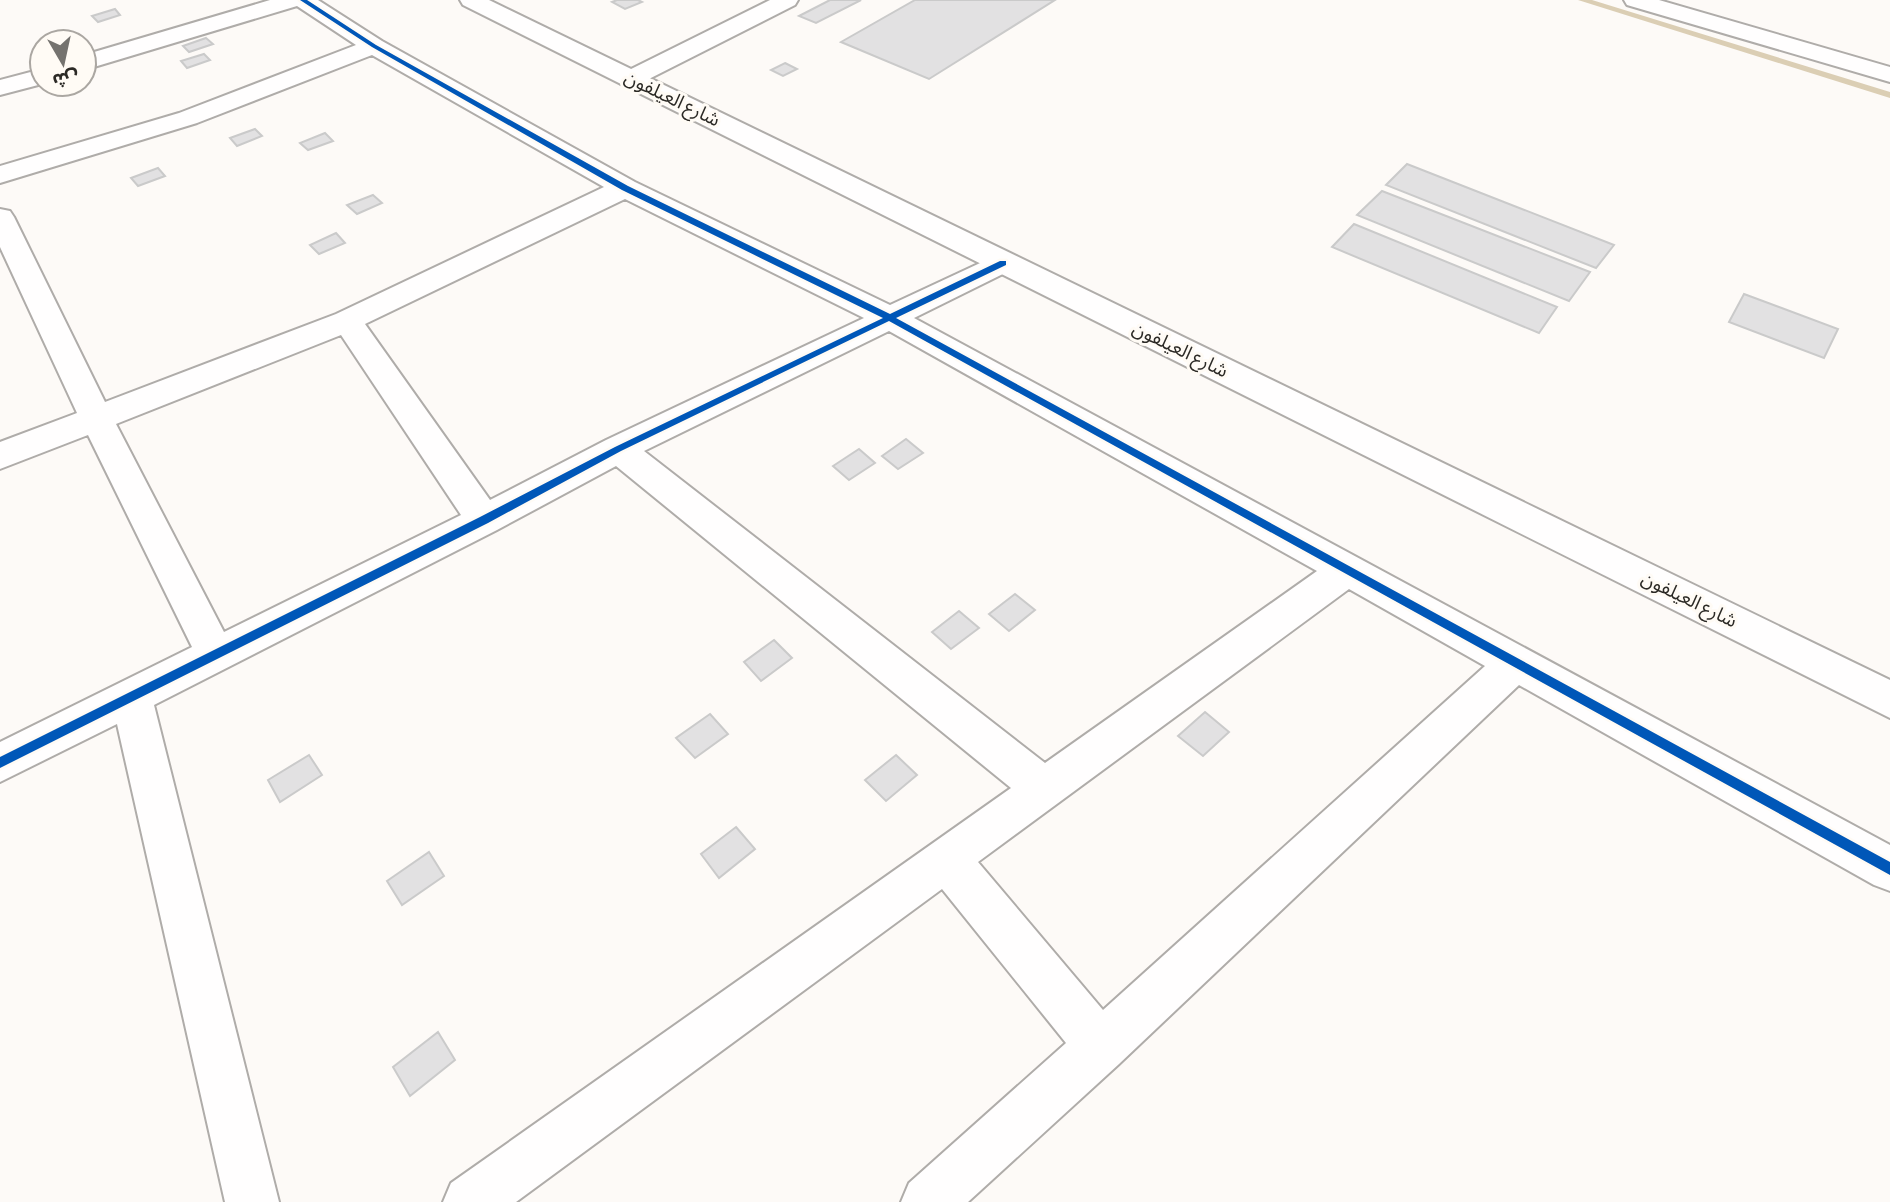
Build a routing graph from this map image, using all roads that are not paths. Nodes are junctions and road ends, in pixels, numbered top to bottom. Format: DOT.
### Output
graph roads {
  1 [pos="294,0"];
  2 [pos="303,0"];
  3 [pos="787,0"];
  4 [pos="1635,0"];
  5 [pos="484,2"];
  6 [pos="374,46"];
  7 [pos="98,59"];
  8 [pos="1890,75"];
  9 [pos="630,79"];
  10 [pos="28,80"];
  11 [pos="0,88"];
  12 [pos="0,175"];
  13 [pos="625,188"];
  14 [pos="0,217"];
  15 [pos="1003,263"];
  16 [pos="890,318"];
  17 [pos="347,321"];
  18 [pos="96,418"];
  19 [pos="618,449"];
  20 [pos="0,456"];
  21 [pos="484,520"];
  22 [pos="1349,569"];
  23 [pos="215,653"];
  24 [pos="1516,662"];
  25 [pos="131,695"];
  26 [pos="1890,700"];
  27 [pos="0,763"];
  28 [pos="1045,789"];
  29 [pos="947,860"];
  30 [pos="1890,869"];
  31 [pos="1101,1046"];
  32 [pos="253,1202"];
  33 [pos="470,1202"];
  34 [pos="928,1202"];
  1 -- 7 [label="main road"];
  2 -- 6 [label="main road"];
  3 -- 9 [label="main road"];
  4 -- 8 [label="main road"];
  5 -- 9 [label="main road, شارع العيلفون"];
  6 -- 12 [label="main road"];
  6 -- 13 [label="main road"];
  9 -- 15 [label="main road, شارع العيلفون"];
  10 -- 11 [label="main road"];
  13 -- 16 [label="main road"];
  13 -- 17 [label="main road"];
  14 -- 18 [label="main road"];
  15 -- 16 [label="main road"];
  15 -- 26 [label="main road, شارع العيلفون"];
  16 -- 19 [label="main road"];
  16 -- 22 [label="main road"];
  17 -- 18 [label="main road"];
  17 -- 21 [label="main road"];
  18 -- 20 [label="main road"];
  18 -- 23 [label="main road"];
  19 -- 21 [label="main road"];
  19 -- 28 [label="main road"];
  21 -- 23 [label="main road"];
  22 -- 24 [label="main road"];
  22 -- 28 [label="main road"];
  23 -- 25 [label="main road"];
  24 -- 30 [label="main road"];
  24 -- 31 [label="main road"];
  25 -- 27 [label="main road"];
  25 -- 32 [label="main road"];
  28 -- 29 [label="main road"];
  29 -- 31 [label="main road"];
  29 -- 33 [label="main road"];
  31 -- 34 [label="main road"];
}
